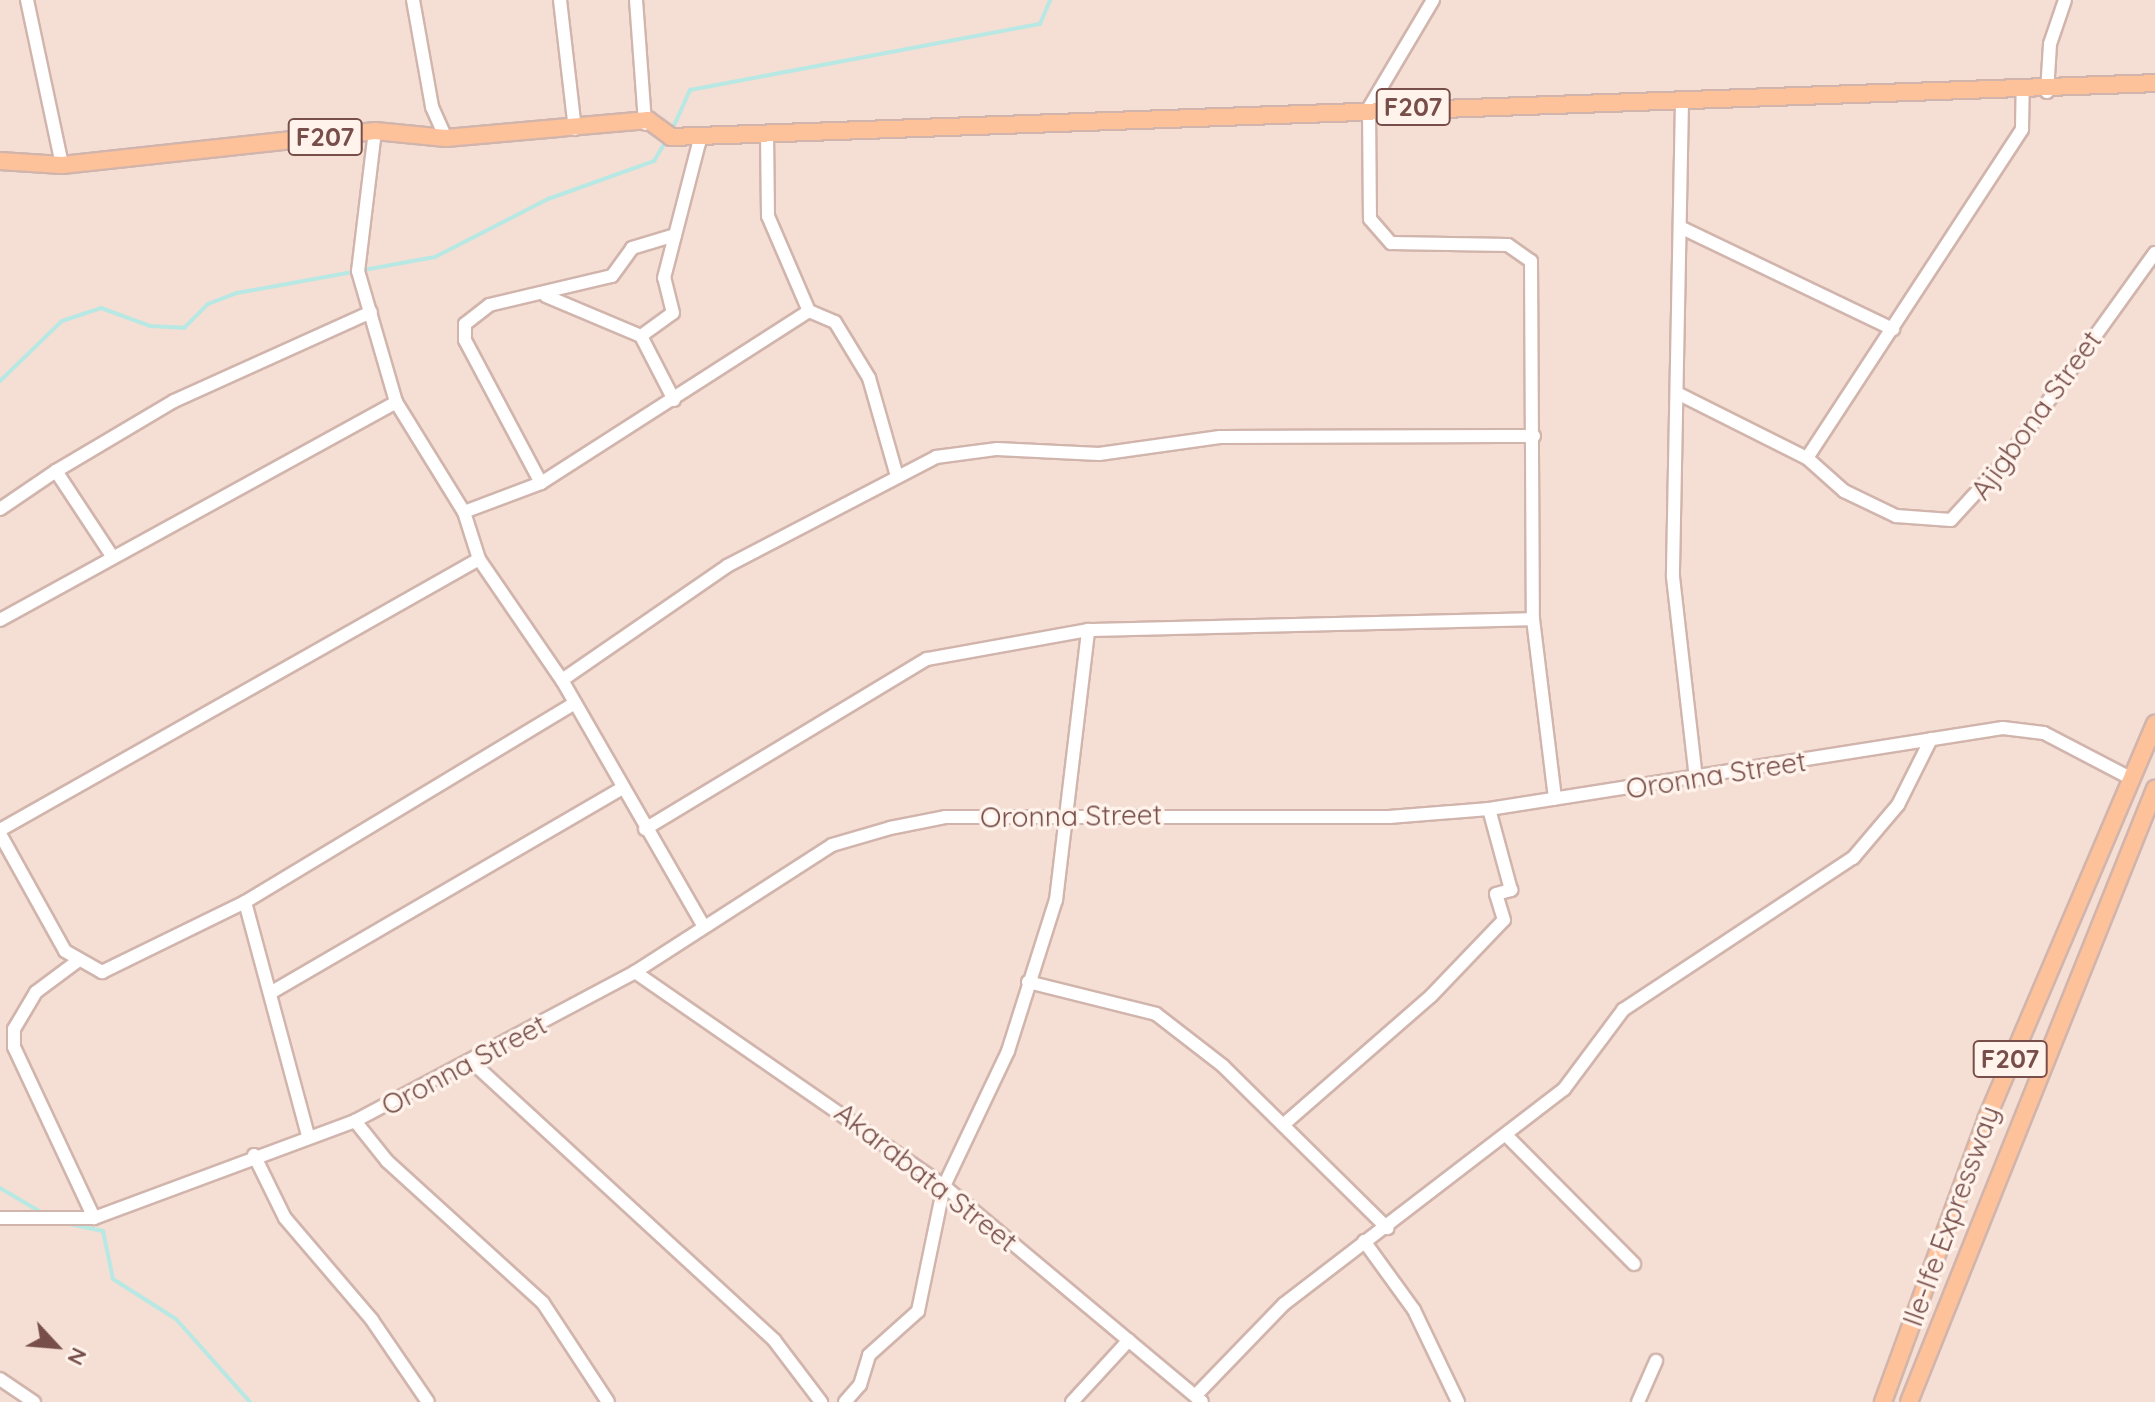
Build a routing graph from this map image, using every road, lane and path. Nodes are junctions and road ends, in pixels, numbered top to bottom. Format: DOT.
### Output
graph roads {
  1 [pos="27,0"];
  2 [pos="413,0"];
  3 [pos="560,0"];
  4 [pos="636,0"];
  5 [pos="1433,0"];
  6 [pos="2059,3"];
  7 [pos="2155,83"];
  8 [pos="2023,90"];
  9 [pos="2047,92"];
  10 [pos="1682,101"];
  11 [pos="1369,108"];
  12 [pos="646,122"];
  13 [pos="575,129"];
  14 [pos="375,131"];
  15 [pos="767,134"];
  16 [pos="694,136"];
  17 [pos="446,138"];
  18 [pos="0,161"];
  19 [pos="62,165"];
  20 [pos="1684,229"];
  21 [pos="675,235"];
  22 [pos="2155,253"];
  23 [pos="546,296"];
  24 [pos="809,311"];
  25 [pos="371,312"];
  26 [pos="1893,329"];
  27 [pos="641,336"];
  28 [pos="1679,394"];
  29 [pos="674,400"];
  30 [pos="396,402"];
  31 [pos="1534,436"];
  32 [pos="1807,458"];
  33 [pos="56,471"];
  34 [pos="896,473"];
  35 [pos="541,483"];
  36 [pos="0,509"];
  37 [pos="464,512"];
  38 [pos="112,556"];
  39 [pos="479,559"];
  40 [pos="1533,619"];
  41 [pos="0,620"];
  42 [pos="1088,630"];
  43 [pos="562,680"];
  44 [pos="570,706"];
  45 [pos="2155,723"];
  46 [pos="1931,739"];
  47 [pos="2130,778"];
  48 [pos="1696,780"];
  49 [pos="621,789"];
  50 [pos="2155,789"];
  51 [pos="1555,799"];
  52 [pos="1489,809"];
  53 [pos="1069,815"];
  54 [pos="645,829"];
  55 [pos="0,832"];
  56 [pos="245,902"];
  57 [pos="703,925"];
  58 [pos="79,960"];
  59 [pos="635,972"];
  60 [pos="1028,982"];
  61 [pos="272,992"];
  62 [pos="474,1064"];
  63 [pos="355,1121"];
  64 [pos="1283,1125"];
  65 [pos="308,1136"];
  66 [pos="1508,1137"];
  67 [pos="254,1155"];
  68 [pos="944,1186"];
  69 [pos="4,1218"];
  70 [pos="92,1218"];
  71 [pos="1387,1228"];
  72 [pos="1364,1241"];
  73 [pos="1634,1264"];
  74 [pos="1129,1340"];
  75 [pos="1656,1361"];
  76 [pos="0,1379"];
  77 [pos="1199,1398"];
  78 [pos="34,1402"];
  79 [pos="428,1402"];
  80 [pos="608,1402"];
  81 [pos="821,1402"];
  82 [pos="845,1402"];
  83 [pos="1072,1402"];
  84 [pos="1458,1402"];
  85 [pos="1638,1402"];
  86 [pos="1883,1402"];
  87 [pos="1909,1402"];
  1 -- 19 [label="street"];
  2 -- 17 [label="street"];
  3 -- 13 [label="street"];
  4 -- 12 [label="street"];
  5 -- 11 [label="street"];
  6 -- 9 [label="street"];
  7 -- 9 [label="main road, F207"];
  8 -- 9 [label="main road, F207"];
  8 -- 10 [label="main road, F207"];
  8 -- 26 [label="street"];
  10 -- 11 [label="main road, F207"];
  10 -- 20 [label="street"];
  11 -- 15 [label="main road, F207"];
  11 -- 31 [label="street"];
  12 -- 13 [label="main road, F207"];
  12 -- 16 [label="main road, F207"];
  13 -- 17 [label="main road, F207"];
  14 -- 17 [label="main road, F207"];
  14 -- 19 [label="main road, F207"];
  14 -- 25 [label="street"];
  15 -- 16 [label="main road, F207"];
  15 -- 24 [label="street"];
  16 -- 21 [label="street"];
  18 -- 19 [label="main road, F207"];
  20 -- 26 [label="street"];
  20 -- 28 [label="street"];
  21 -- 23 [label="street"];
  21 -- 27 [label="street"];
  22 -- 32 [label="street, Ajigbona Street"];
  23 -- 27 [label="street"];
  23 -- 35 [label="street"];
  24 -- 29 [label="street"];
  24 -- 34 [label="street"];
  25 -- 30 [label="street"];
  25 -- 33 [label="street"];
  26 -- 32 [label="street"];
  27 -- 29 [label="street"];
  28 -- 32 [label="street, Ajigbona Street"];
  28 -- 48 [label="street"];
  29 -- 35 [label="street"];
  30 -- 37 [label="street"];
  30 -- 38 [label="street"];
  31 -- 34 [label="street"];
  31 -- 40 [label="street"];
  33 -- 36 [label="street"];
  33 -- 38 [label="street"];
  34 -- 43 [label="street"];
  35 -- 37 [label="street"];
  37 -- 39 [label="street"];
  38 -- 41 [label="street"];
  39 -- 43 [label="street"];
  39 -- 55 [label="street"];
  40 -- 42 [label="street"];
  40 -- 51 [label="street"];
  42 -- 53 [label="street"];
  42 -- 54 [label="street"];
  43 -- 44 [label="street"];
  44 -- 49 [label="street"];
  44 -- 56 [label="street"];
  45 -- 47 [label="main road, Ile-Ife Expressway / F207"];
  46 -- 47 [label="street, Oronna Street"];
  46 -- 48 [label="street, Oronna Street"];
  46 -- 66 [label="street"];
  47 -- 86 [label="main road, Ile-Ife Expressway / F207"];
  48 -- 51 [label="street, Oronna Street"];
  49 -- 54 [label="street"];
  49 -- 61 [label="street"];
  50 -- 87 [label="main road, Ile-Ife Expressway / F207"];
  51 -- 52 [label="street, Oronna Street"];
  52 -- 53 [label="street, Oronna Street"];
  52 -- 64 [label="street"];
  53 -- 57 [label="street, Oronna Street"];
  53 -- 60 [label="street"];
  54 -- 57 [label="street"];
  55 -- 58 [label="street"];
  56 -- 58 [label="street"];
  56 -- 61 [label="street"];
  57 -- 59 [label="street, Oronna Street"];
  58 -- 70 [label="street"];
  59 -- 62 [label="street, Oronna Street"];
  59 -- 68 [label="street, Akarabata Street"];
  60 -- 64 [label="street"];
  60 -- 68 [label="street"];
  61 -- 65 [label="street"];
  62 -- 63 [label="street, Oronna Street"];
  62 -- 81 [label="street"];
  63 -- 65 [label="street, Oronna Street"];
  63 -- 80 [label="street"];
  64 -- 71 [label="street"];
  65 -- 67 [label="street, Oronna Street"];
  66 -- 71 [label="street"];
  66 -- 73 [label="street"];
  67 -- 70 [label="street, Oronna Street"];
  67 -- 79 [label="street"];
  68 -- 74 [label="street, Akarabata Street"];
  68 -- 82 [label="street"];
  69 -- 70 [label="street"];
  71 -- 72 [label="street"];
  72 -- 77 [label="street"];
  72 -- 84 [label="street"];
  74 -- 77 [label="street, Akarabata Street"];
  74 -- 83 [label="street"];
  75 -- 85 [label="street"];
  76 -- 78 [label="street"];
}
